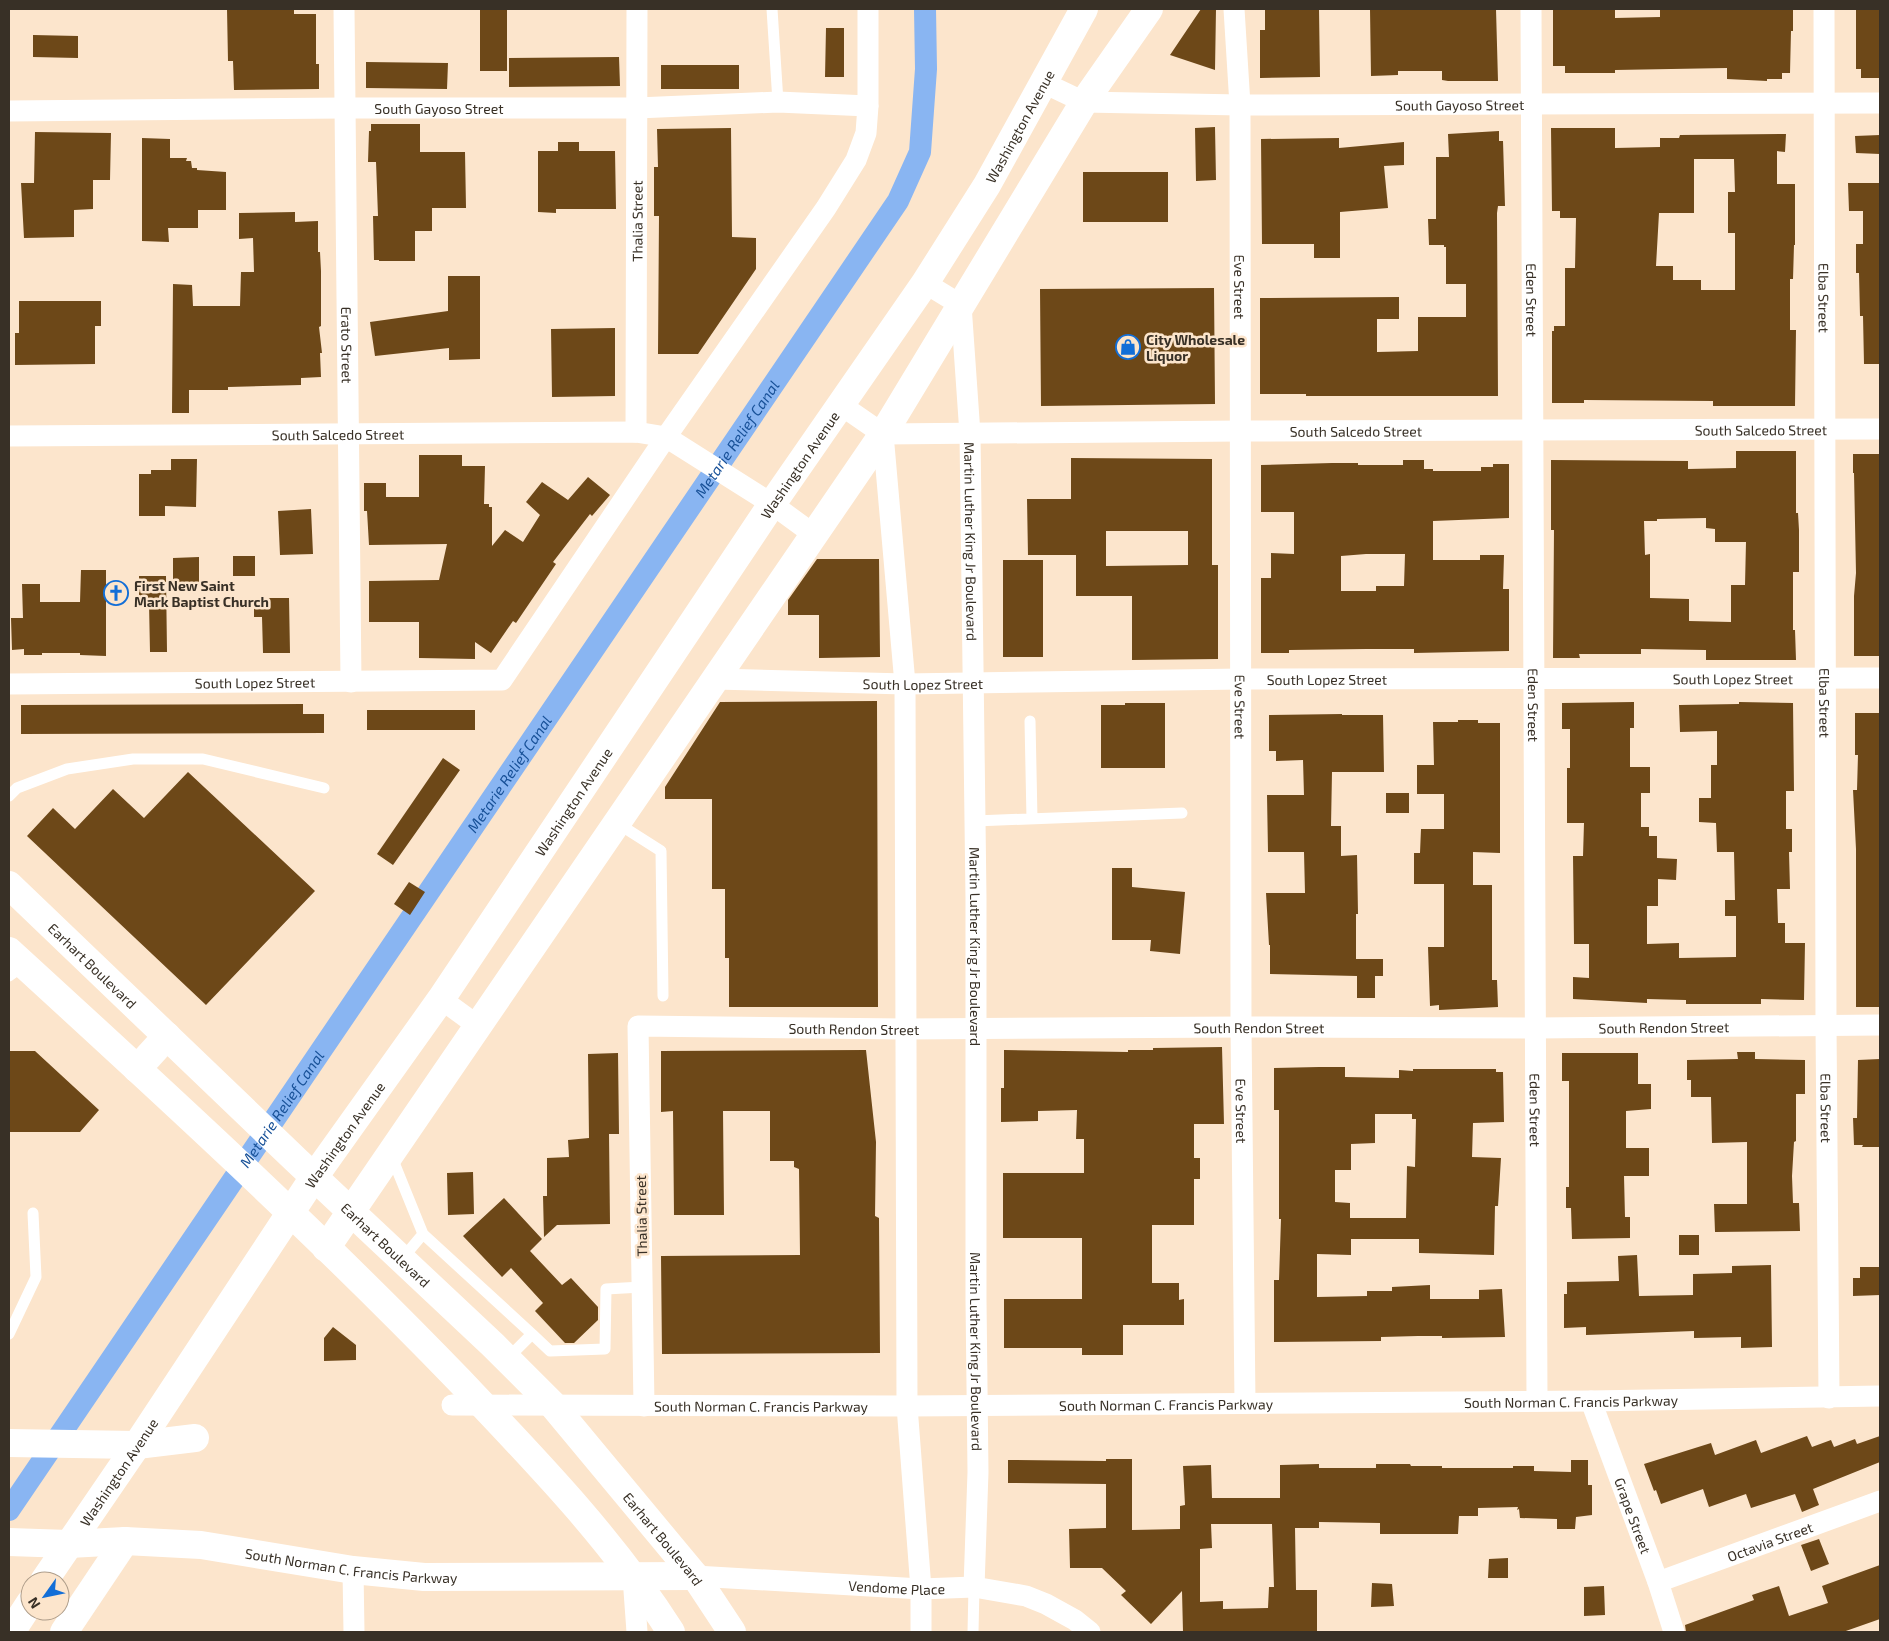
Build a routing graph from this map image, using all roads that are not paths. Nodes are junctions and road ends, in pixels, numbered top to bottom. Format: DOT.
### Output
graph roads {
  1 [pos="344,9"];
  2 [pos="637,9"];
  3 [pos="772,9"];
  4 [pos="868,9"];
  5 [pos="1084,9"];
  6 [pos="1149,9"];
  7 [pos="1234,9"];
  8 [pos="1531,9"];
  9 [pos="1824,9"];
  10 [pos="1044,83"];
  11 [pos="778,102"];
  12 [pos="1084,102"];
  13 [pos="1824,103"];
  14 [pos="1880,103"];
  15 [pos="1532,104"];
  16 [pos="1240,105"];
  17 [pos="868,106"];
  18 [pos="344,108"];
  19 [pos="637,108"];
  20 [pos="9,111"];
  21 [pos="925,283"];
  22 [pos="961,305"];
  23 [pos="841,405"];
  24 [pos="1825,429"];
  25 [pos="1880,429"];
  26 [pos="1533,430"];
  27 [pos="1240,431"];
  28 [pos="636,432"];
  29 [pos="347,434"];
  30 [pos="883,434"];
  31 [pos="970,434"];
  32 [pos="9,436"];
  33 [pos="666,437"];
  34 [pos="772,504"];
  35 [pos="813,534"];
  36 [pos="1880,678"];
  37 [pos="715,679"];
  38 [pos="1242,679"];
  39 [pos="1534,679"];
  40 [pos="1826,679"];
  41 [pos="351,682"];
  42 [pos="9,684"];
  43 [pos="905,684"];
  44 [pos="974,684"];
  45 [pos="1030,721"];
  46 [pos="324,788"];
  47 [pos="9,796"];
  48 [pos="1182,813"];
  49 [pos="1032,819"];
  50 [pos="975,822"];
  51 [pos="617,824"];
  52 [pos="9,885"];
  53 [pos="14,964"];
  54 [pos="663,996"];
  55 [pos="441,999"];
  56 [pos="1826,1025"];
  57 [pos="1880,1025"];
  58 [pos="478,1026"];
  59 [pos="638,1026"];
  60 [pos="1241,1027"];
  61 [pos="976,1028"];
  62 [pos="1536,1028"];
  63 [pos="905,1030"];
  64 [pos="167,1036"];
  65 [pos="136,1069"];
  66 [pos="390,1152"];
  67 [pos="305,1169"];
  68 [pos="350,1210"];
  69 [pos="34,1213"];
  70 [pos="290,1214"];
  71 [pos="424,1234"];
  72 [pos="326,1248"];
  73 [pos="402,1259"];
  74 [pos="642,1287"];
  75 [pos="9,1334"];
  76 [pos="532,1334"];
  77 [pos="507,1359"];
  78 [pos="1880,1396"];
  79 [pos="1829,1398"];
  80 [pos="1537,1401"];
  81 [pos="1592,1401"];
  82 [pos="1245,1403"];
  83 [pos="552,1404"];
  84 [pos="452,1405"];
  85 [pos="483,1405"];
  86 [pos="977,1405"];
  87 [pos="644,1406"];
  88 [pos="907,1406"];
  89 [pos="195,1438"];
  90 [pos="9,1443"];
  91 [pos="137,1445"];
  92 [pos="1880,1500"];
  93 [pos="125,1541"];
  94 [pos="9,1542"];
  95 [pos="69,1544"];
  96 [pos="353,1570"];
  97 [pos="51,1571"];
  98 [pos="694,1576"];
  99 [pos="634,1577"];
  100 [pos="1658,1582"];
  101 [pos="974,1587"];
  102 [pos="921,1589"];
  103 [pos="20,1618"];
  104 [pos="10,1632"];
  105 [pos="64,1632"];
  106 [pos="354,1632"];
  107 [pos="637,1632"];
  108 [pos="671,1632"];
  109 [pos="732,1632"];
  110 [pos="921,1632"];
  111 [pos="973,1632"];
  112 [pos="1090,1632"];
  113 [pos="1674,1632"];
  1 -- 18 [label="street, Erato Street"];
  2 -- 19 [label="street, Thalia Street"];
  3 -- 11 [label="lane"];
  4 -- 17 [label="street"];
  5 -- 10 [label="street, Washington Avenue"];
  6 -- 12 [label="street"];
  7 -- 16 [label="street, Eve Street"];
  8 -- 15 [label="street, Eden Street"];
  9 -- 13 [label="street, Elba Street"];
  10 -- 12 [label="street, South Gayoso Street"];
  10 -- 21 [label="street, Washington Avenue"];
  11 -- 17 [label="street, South Gayoso Street"];
  11 -- 19 [label="street, South Gayoso Street"];
  12 -- 16 [label="street, South Gayoso Street"];
  12 -- 22 [label="street"];
  13 -- 14 [label="street, South Gayoso Street"];
  13 -- 15 [label="street, South Gayoso Street"];
  13 -- 24 [label="street, Elba Street"];
  15 -- 16 [label="street, South Gayoso Street"];
  15 -- 26 [label="street, Eden Street"];
  16 -- 27 [label="street, Eve Street"];
  17 -- 33 [label="street"];
  18 -- 19 [label="street, South Gayoso Street"];
  18 -- 20 [label="street, South Gayoso Street"];
  18 -- 29 [label="street, Erato Street"];
  19 -- 28 [label="street, Thalia Street"];
  21 -- 22 [label="street"];
  21 -- 23 [label="street, Washington Avenue"];
  22 -- 30 [label="street"];
  22 -- 31 [label="street, Martin Luther King Jr Boulevard"];
  23 -- 30 [label="street"];
  23 -- 34 [label="street, Washington Avenue"];
  24 -- 25 [label="street, South Salcedo Street"];
  24 -- 26 [label="street, South Salcedo Street"];
  24 -- 40 [label="street, Elba Street"];
  26 -- 27 [label="street, South Salcedo Street"];
  26 -- 39 [label="street, Eden Street"];
  27 -- 31 [label="street, South Salcedo Street"];
  27 -- 38 [label="street, Eve Street"];
  28 -- 29 [label="street, South Salcedo Street"];
  28 -- 33 [label="street, South Salcedo Street"];
  29 -- 32 [label="street, South Salcedo Street"];
  29 -- 41 [label="street, Erato Street"];
  30 -- 31 [label="street, South Salcedo Street"];
  30 -- 35 [label="street"];
  30 -- 43 [label="street"];
  31 -- 44 [label="street, Martin Luther King Jr Boulevard"];
  33 -- 34 [label="street"];
  33 -- 41 [label="street, South Lopez Street"];
  34 -- 35 [label="street"];
  34 -- 55 [label="street, Washington Avenue"];
  35 -- 37 [label="street"];
  36 -- 40 [label="street, South Lopez Street"];
  37 -- 43 [label="street, South Lopez Street"];
  37 -- 51 [label="street"];
  38 -- 39 [label="street, South Lopez Street"];
  38 -- 44 [label="street, South Lopez Street"];
  38 -- 60 [label="street, Eve Street"];
  39 -- 40 [label="street, South Lopez Street"];
  39 -- 62 [label="street, Eden Street"];
  40 -- 56 [label="street, Elba Street"];
  41 -- 42 [label="street, South Lopez Street"];
  43 -- 44 [label="street, South Lopez Street"];
  43 -- 63 [label="street"];
  44 -- 50 [label="street, Martin Luther King Jr Boulevard"];
  45 -- 49 [label="lane"];
  46 -- 47 [label="lane"];
  48 -- 49 [label="lane"];
  49 -- 50 [label="lane"];
  50 -- 61 [label="street, Martin Luther King Jr Boulevard"];
  51 -- 54 [label="lane"];
  51 -- 58 [label="street"];
  52 -- 64 [label="street, Earhart Boulevard"];
  53 -- 65 [label="street"];
  55 -- 58 [label="street"];
  55 -- 67 [label="street, Washington Avenue"];
  56 -- 57 [label="street, South Rendon Street"];
  56 -- 62 [label="street, South Rendon Street"];
  56 -- 79 [label="street, Elba Street"];
  58 -- 66 [label="street"];
  59 -- 63 [label="street, South Rendon Street"];
  59 -- 74 [label="street, Thalia Street"];
  60 -- 61 [label="street, South Rendon Street"];
  60 -- 62 [label="street, South Rendon Street"];
  60 -- 82 [label="street, Eve Street"];
  61 -- 63 [label="street, South Rendon Street"];
  61 -- 86 [label="street, Martin Luther King Jr Boulevard"];
  62 -- 80 [label="street, Eden Street"];
  63 -- 88 [label="street"];
  64 -- 65 [label="street"];
  64 -- 67 [label="street, Earhart Boulevard"];
  65 -- 70 [label="street"];
  66 -- 68 [label="street"];
  66 -- 71 [label="lane"];
  67 -- 68 [label="street, Earhart Boulevard"];
  67 -- 70 [label="street, Washington Avenue"];
  68 -- 72 [label="street"];
  68 -- 73 [label="street, Earhart Boulevard"];
  69 -- 75 [label="lane"];
  70 -- 72 [label="street"];
  70 -- 91 [label="street, Washington Avenue"];
  71 -- 73 [label="lane"];
  71 -- 76 [label="lane"];
  72 -- 85 [label="street"];
  73 -- 77 [label="street, Earhart Boulevard"];
  74 -- 76 [label="lane"];
  74 -- 87 [label="street, Thalia Street"];
  76 -- 77 [label="lane"];
  77 -- 83 [label="street, Earhart Boulevard"];
  78 -- 79 [label="street, South Norman C. Francis Parkway"];
  79 -- 81 [label="street, South Norman C. Francis Parkway"];
  80 -- 81 [label="street, South Norman C. Francis Parkway"];
  80 -- 82 [label="street, South Norman C. Francis Parkway"];
  81 -- 100 [label="street, Grape Street"];
  82 -- 86 [label="street, South Norman C. Francis Parkway"];
  83 -- 85 [label="street, South Norman C. Francis Parkway"];
  83 -- 87 [label="street, South Norman C. Francis Parkway"];
  83 -- 98 [label="street, Earhart Boulevard"];
  84 -- 85 [label="street, South Norman C. Francis Parkway"];
  85 -- 99 [label="street"];
  86 -- 88 [label="street, South Norman C. Francis Parkway"];
  86 -- 101 [label="street, Martin Luther King Jr Boulevard"];
  87 -- 88 [label="street, South Norman C. Francis Parkway"];
  88 -- 102 [label="street"];
  89 -- 91 [label="street"];
  90 -- 91 [label="street"];
  91 -- 95 [label="street, Washington Avenue"];
  92 -- 100 [label="street, Octavia Street"];
  93 -- 95 [label="street, South Norman C. Francis Parkway"];
  93 -- 96 [label="street, South Norman C. Francis Parkway"];
  93 -- 105 [label="street"];
  94 -- 95 [label="street, South Norman C. Francis Parkway"];
  95 -- 97 [label="street, Washington Avenue"];
  96 -- 99 [label="street, South Norman C. Francis Parkway"];
  96 -- 106 [label="street"];
  98 -- 99 [label="street, South Norman C. Francis Parkway"];
  98 -- 102 [label="street, Vendome Place"];
  98 -- 109 [label="street, Earhart Boulevard"];
  99 -- 107 [label="street"];
  99 -- 108 [label="street"];
  100 -- 113 [label="street, Grape Street"];
  101 -- 102 [label="street, Vendome Place"];
  101 -- 111 [label="lane"];
  101 -- 112 [label="street, Vendome Place"];
  102 -- 110 [label="street"];
  103 -- 104 [label="street"];
}
